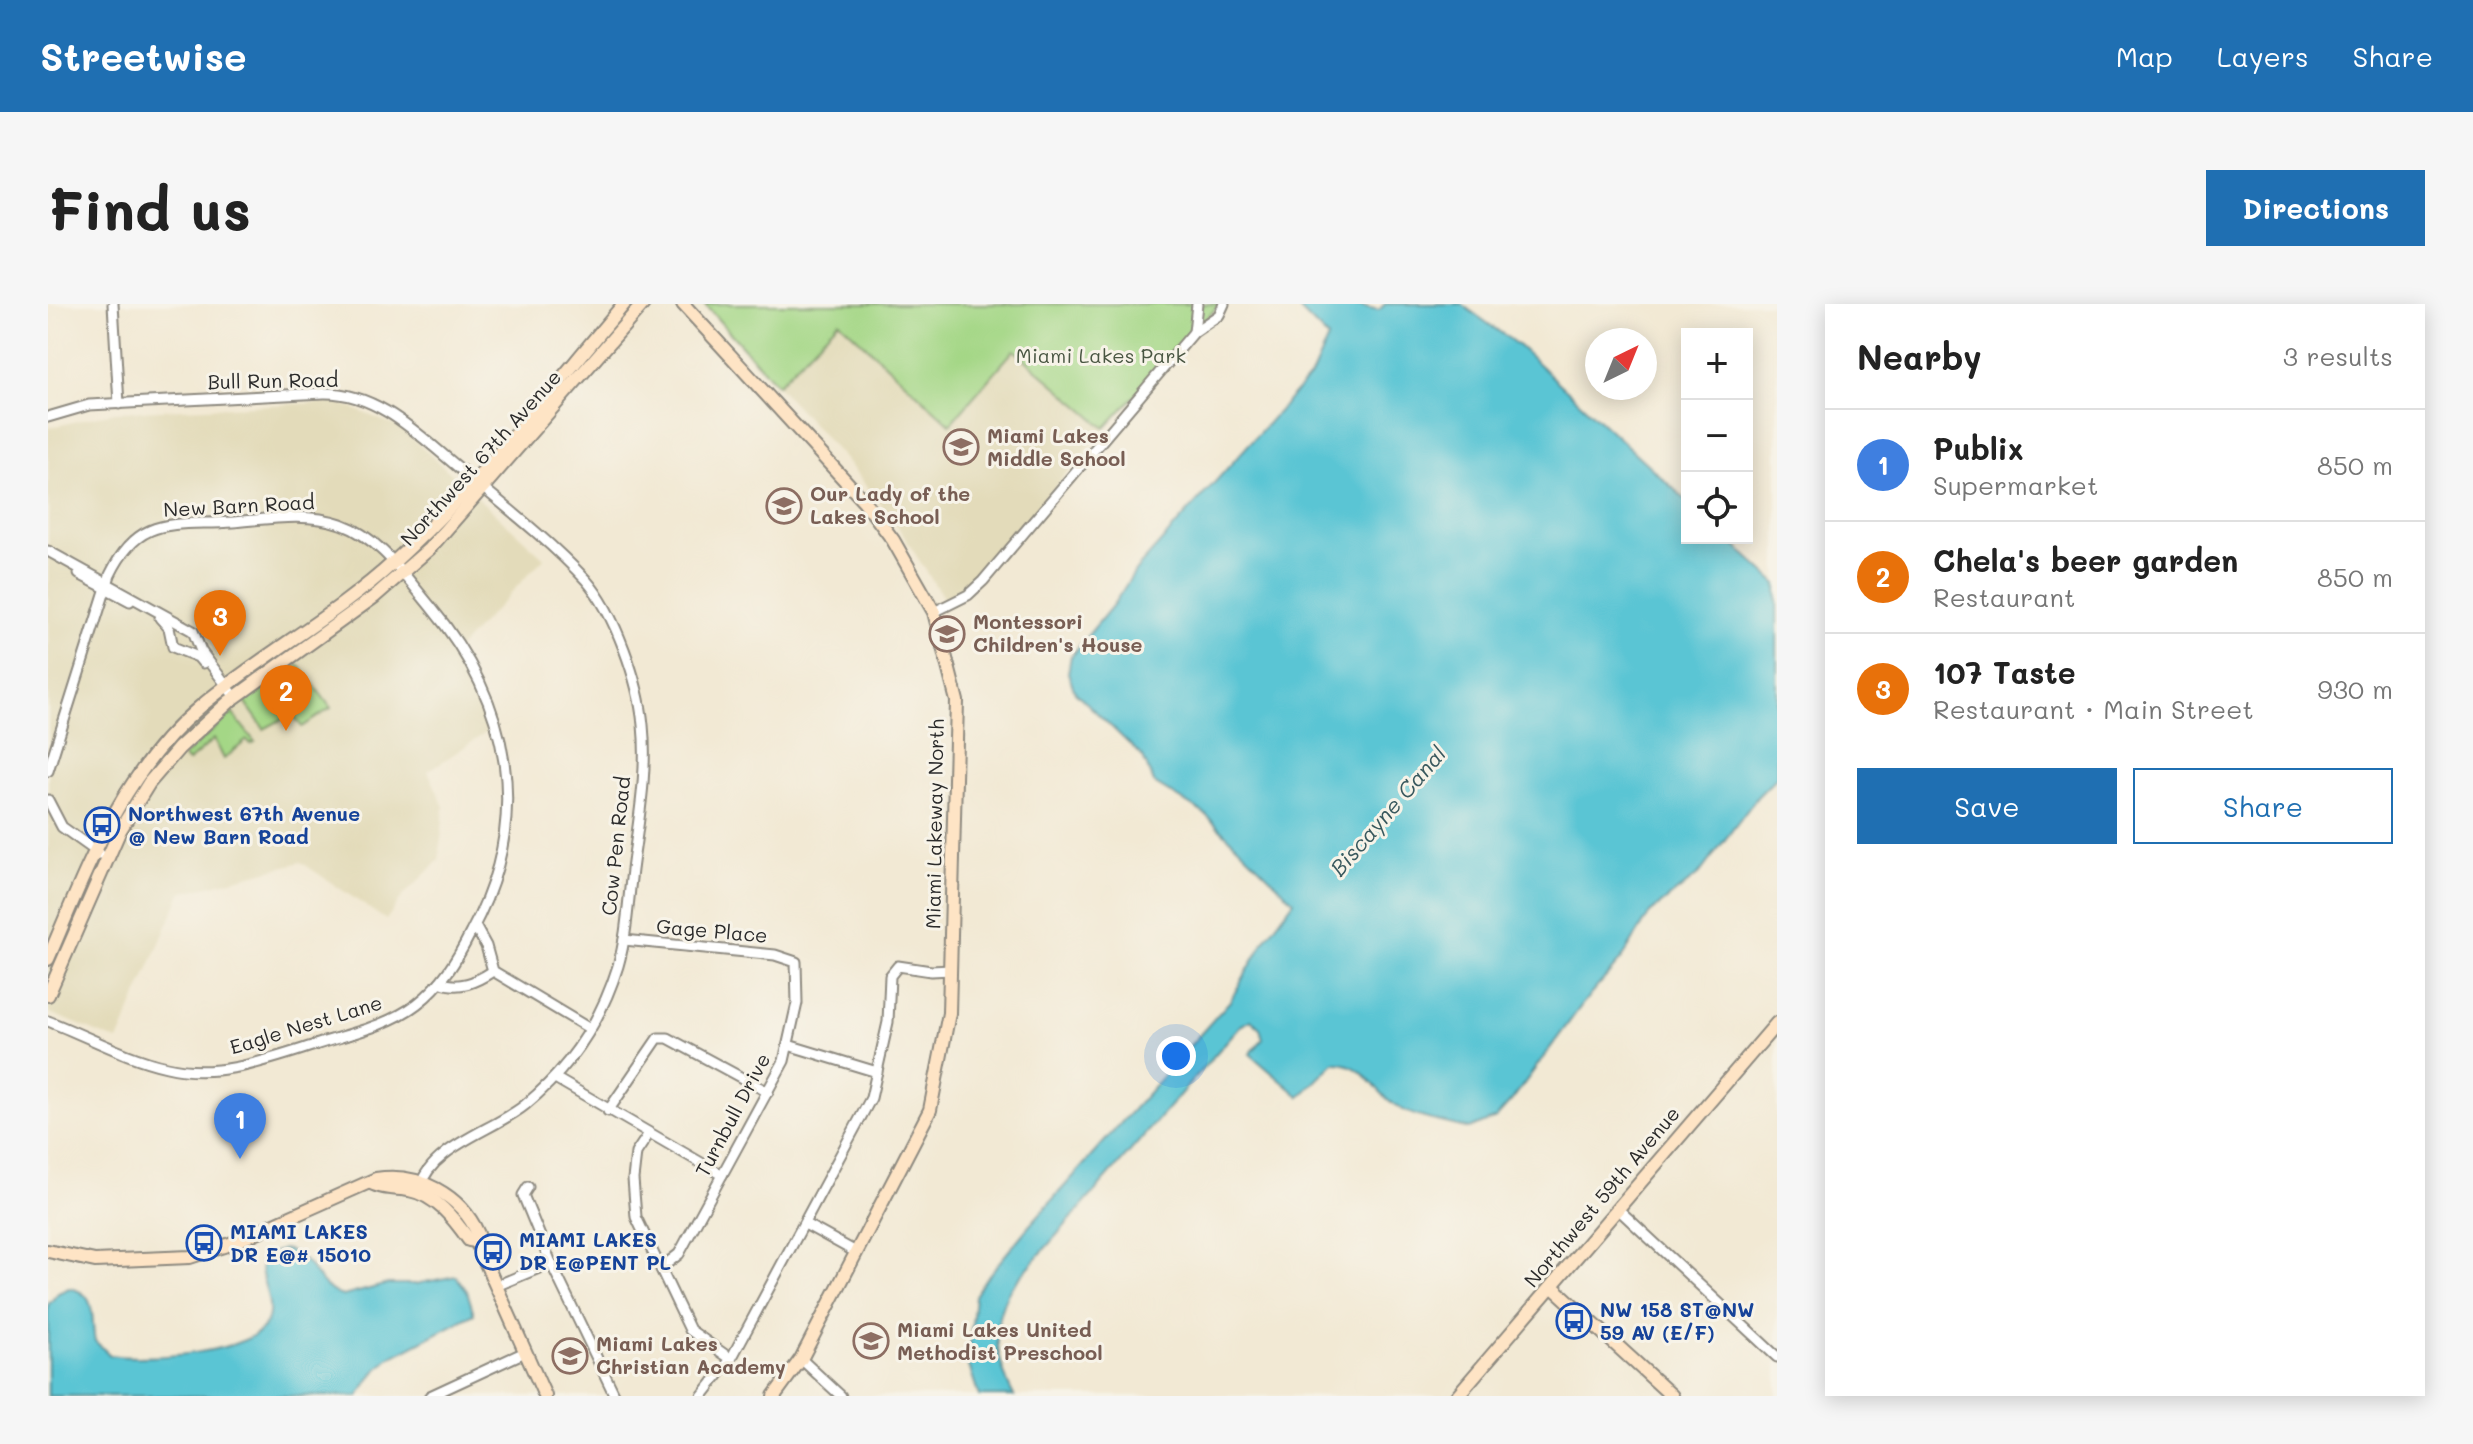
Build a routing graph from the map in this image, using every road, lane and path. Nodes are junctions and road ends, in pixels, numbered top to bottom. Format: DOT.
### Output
graph roads {
  1 [pos="113,304"];
  2 [pos="624,304"];
  3 [pos="643,304"];
  4 [pos="683,304"];
  5 [pos="1197,304"];
  6 [pos="1224,304"];
  7 [pos="1194,332"];
  8 [pos="119,404"];
  9 [pos="48,417"];
  10 [pos="473,480"];
  11 [pos="484,489"];
  12 [pos="48,551"];
  13 [pos="48,558"];
  14 [pos="398,568"];
  15 [pos="107,586"];
  16 [pos="934,612"];
  17 [pos="228,693"];
  18 [pos="48,771"];
  19 [pos="48,800"];
  20 [pos="95,850"];
  21 [pos="107,858"];
  22 [pos="475,926"];
  23 [pos="624,940"];
  24 [pos="48,959"];
  25 [pos="796,962"];
  26 [pos="951,970"];
  27 [pos="493,971"];
  28 [pos="440,982"];
  29 [pos="48,995"];
  30 [pos="48,1021"];
  31 [pos="1777,1023"];
  32 [pos="590,1029"];
  33 [pos="788,1045"];
  34 [pos="877,1072"];
  35 [pos="555,1078"];
  36 [pos="768,1092"];
  37 [pos="608,1111"];
  38 [pos="648,1135"];
  39 [pos="722,1175"];
  40 [pos="420,1187"];
  41 [pos="528,1187"];
  42 [pos="1618,1209"];
  43 [pos="805,1224"];
  44 [pos="50,1248"];
  45 [pos="854,1251"];
  46 [pos="551,1263"];
  47 [pos="661,1268"];
  48 [pos="496,1286"];
  49 [pos="1553,1287"];
  50 [pos="525,1352"];
  51 [pos="1777,1357"];
  52 [pos="731,1359"];
  53 [pos="801,1359"];
  54 [pos="430,1396"];
  55 [pos="545,1396"];
  56 [pos="615,1396"];
  57 [pos="702,1396"];
  58 [pos="774,1396"];
  59 [pos="841,1396"];
  60 [pos="1457,1396"];
  61 [pos="1672,1396"];
  1 -- 8 [label="street"];
  2 -- 10 [label="main road, Northwest 67th Avenue"];
  3 -- 11 [label="main road, Northwest 67th Avenue"];
  4 -- 16 [label="main road, Miami Lakeway North"];
  5 -- 7 [label="street"];
  6 -- 7 [label="street"];
  7 -- 16 [label="street"];
  8 -- 9 [label="street, Bull Run Road"];
  8 -- 10 [label="street, Bull Run Road"];
  10 -- 11 [label="street, Cow Pen Road"];
  10 -- 14 [label="main road, Northwest 67th Avenue"];
  11 -- 14 [label="main road, Northwest 67th Avenue"];
  11 -- 23 [label="street, Cow Pen Road"];
  12 -- 15 [label="street"];
  13 -- 15 [label="street"];
  14 -- 15 [label="street, New Barn Road"];
  14 -- 17 [label="main road, Northwest 67th Avenue"];
  14 -- 22 [label="street, Eagle Nest Lane"];
  15 -- 17 [label="street"];
  15 -- 17 [label="street"];
  15 -- 18 [label="street, New Barn Road"];
  16 -- 26 [label="main road, Miami Lakeway North"];
  17 -- 20 [label="main road, Northwest 67th Avenue"];
  17 -- 21 [label="main road, Northwest 67th Avenue"];
  19 -- 20 [label="street"];
  20 -- 21 [label="street"];
  20 -- 24 [label="main road, Northwest 67th Avenue"];
  21 -- 29 [label="main road, Northwest 67th Avenue"];
  22 -- 27 [label="street"];
  22 -- 28 [label="street, Eagle Nest Lane"];
  23 -- 25 [label="street, Gage Place"];
  23 -- 32 [label="street, Cow Pen Road"];
  25 -- 33 [label="street, Turnbull Drive"];
  26 -- 34 [label="street"];
  26 -- 45 [label="main road, Miami Lakeway North"];
  27 -- 28 [label="street"];
  27 -- 32 [label="street"];
  28 -- 30 [label="street, Eagle Nest Lane"];
  31 -- 42 [label="main road, Northwest 59th Avenue"];
  32 -- 35 [label="street, Cow Pen Road"];
  33 -- 34 [label="street"];
  33 -- 36 [label="street, Turnbull Drive"];
  34 -- 43 [label="street"];
  35 -- 37 [label="street"];
  35 -- 40 [label="street, Cow Pen Road"];
  36 -- 37 [label="street"];
  36 -- 39 [label="street, Turnbull Drive"];
  37 -- 38 [label="street"];
  38 -- 39 [label="street"];
  38 -- 47 [label="street"];
  39 -- 47 [label="street, Turnbull Drive"];
  40 -- 44 [label="main road"];
  40 -- 48 [label="main road"];
  41 -- 46 [label="street"];
  42 -- 49 [label="main road, Northwest 59th Avenue"];
  42 -- 51 [label="street"];
  43 -- 45 [label="street"];
  43 -- 52 [label="street"];
  45 -- 53 [label="main road, Miami Lakeway North"];
  46 -- 48 [label="street"];
  46 -- 56 [label="street"];
  47 -- 52 [label="street"];
  48 -- 50 [label="main road"];
  49 -- 60 [label="main road, Northwest 59th Avenue"];
  49 -- 61 [label="main road"];
  50 -- 54 [label="street"];
  50 -- 55 [label="main road"];
  52 -- 57 [label="street"];
  53 -- 58 [label="main road, Miami Lakeway North"];
  53 -- 59 [label="street"];
}
